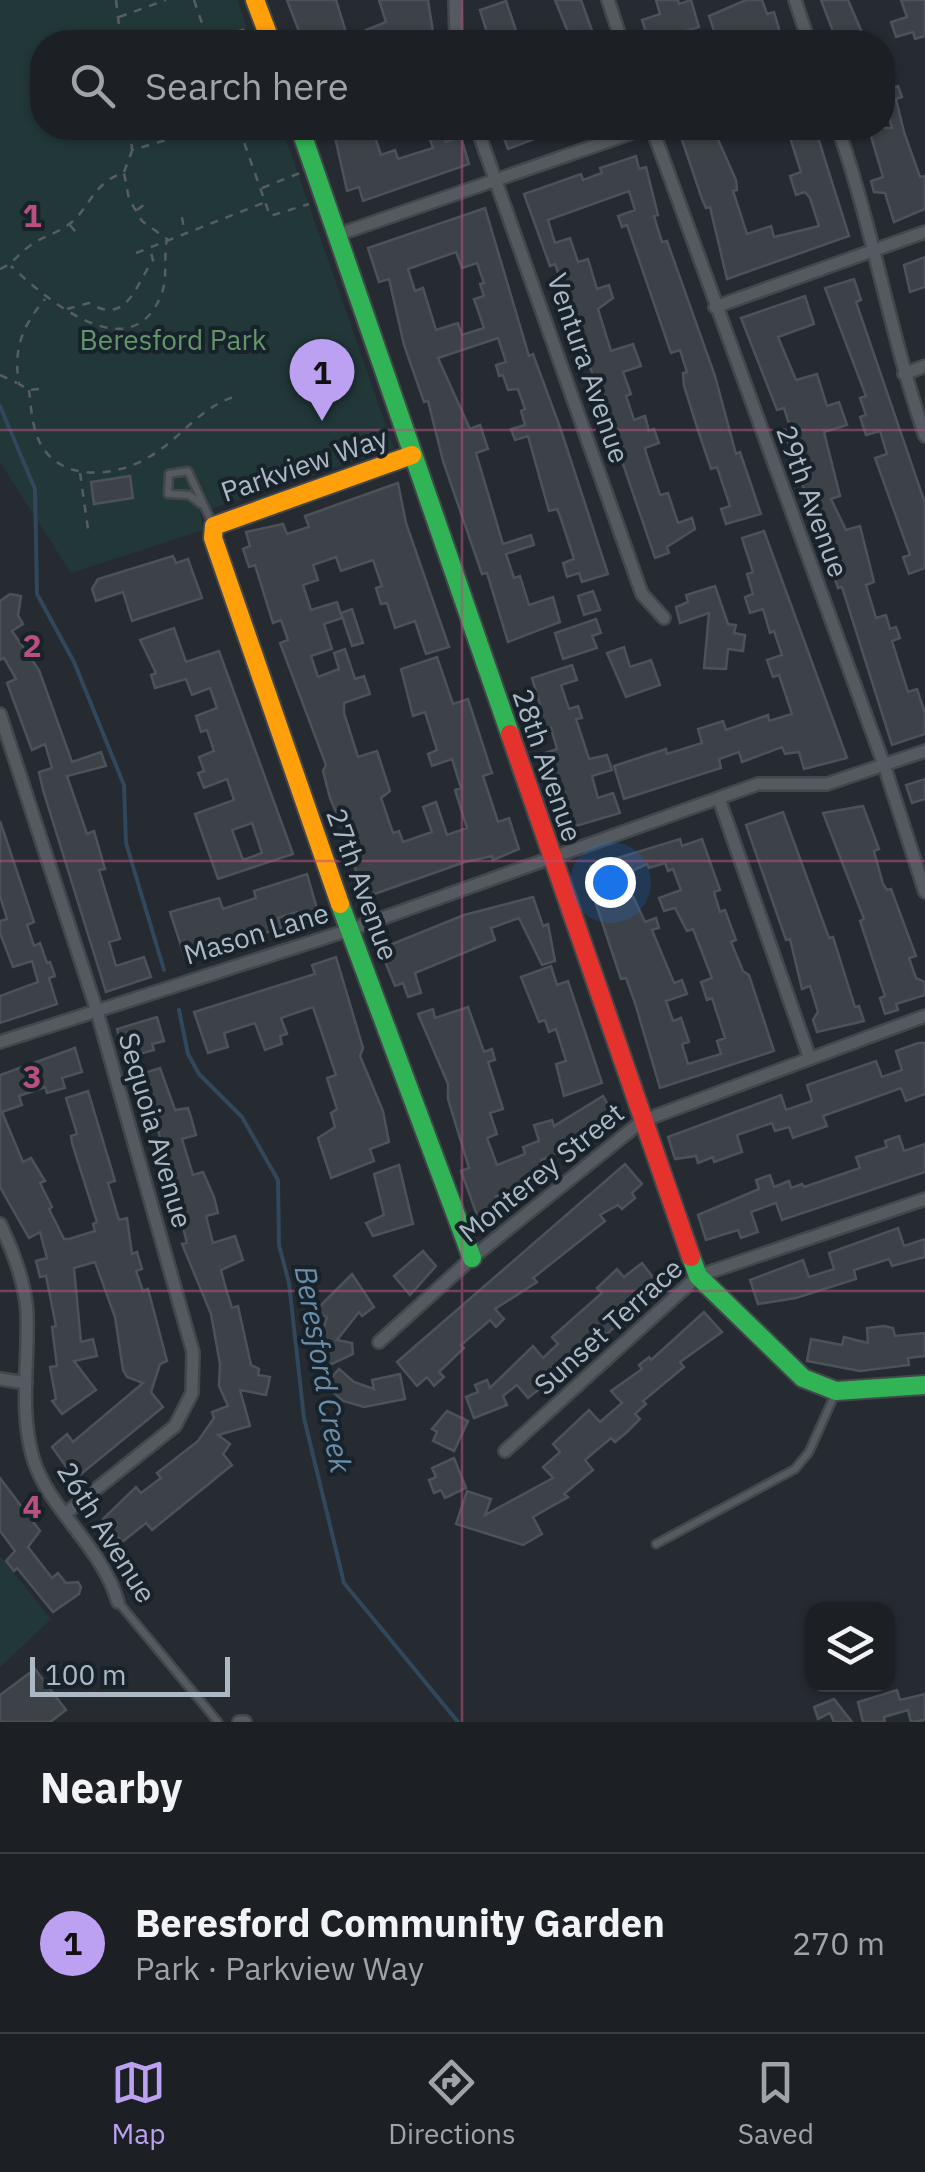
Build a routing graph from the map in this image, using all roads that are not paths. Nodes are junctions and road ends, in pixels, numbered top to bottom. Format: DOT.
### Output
graph roads {
  1 [pos="255,0"];
  2 [pos="454,0"];
  3 [pos="608,0"];
  4 [pos="795,0"];
  5 [pos="266,30"];
  6 [pos="455,30"];
  7 [pos="618,30"];
  8 [pos="805,30"];
  9 [pos="304,140"];
  10 [pos="482,140"];
  11 [pos="612,140"];
  12 [pos="653,140"];
  13 [pos="842,140"];
  14 [pos="496,178"];
  15 [pos="925,232"];
  16 [pos="337,235"];
  17 [pos="875,250"];
  18 [pos="714,307"];
  19 [pos="925,366"];
  20 [pos="904,374"];
  21 [pos="925,436"];
  22 [pos="412,455"];
  23 [pos="202,504"];
  24 [pos="214,526"];
  25 [pos="664,618"];
  26 [pos="0,714"];
  27 [pos="925,751"];
  28 [pos="884,765"];
  29 [pos="719,799"];
  30 [pos="551,861"];
  31 [pos="925,892"];
  32 [pos="349,930"];
  33 [pos="96,1008"];
  34 [pos="925,1016"];
  35 [pos="0,1042"];
  36 [pos="809,1056"];
  37 [pos="642,1121"];
  38 [pos="925,1198"];
  39 [pos="0,1224"];
  40 [pos="472,1258"];
  41 [pos="698,1276"];
  42 [pos="378,1342"];
  43 [pos="0,1379"];
  44 [pos="26,1382"];
  45 [pos="925,1385"];
  46 [pos="836,1390"];
  47 [pos="505,1452"];
  48 [pos="65,1514"];
  49 [pos="656,1544"];
  50 [pos="118,1602"];
  51 [pos="218,1722"];
  1 -- 5 [label="street"];
  2 -- 6 [label="street"];
  3 -- 7 [label="street"];
  4 -- 8 [label="street"];
  9 -- 16 [label="street, 28th Avenue"];
  10 -- 14 [label="street, Ventura Avenue"];
  11 -- 14 [label="street"];
  12 -- 18 [label="street, 29th Avenue"];
  13 -- 17 [label="street"];
  14 -- 16 [label="street"];
  14 -- 25 [label="street, Ventura Avenue"];
  15 -- 17 [label="street"];
  16 -- 22 [label="street, 28th Avenue"];
  17 -- 18 [label="street"];
  17 -- 20 [label="street"];
  18 -- 28 [label="street, 29th Avenue"];
  19 -- 20 [label="street"];
  20 -- 21 [label="street"];
  22 -- 24 [label="street, Parkview Way"];
  22 -- 30 [label="street, 28th Avenue"];
  23 -- 23 [label="lane"];
  23 -- 24 [label="lane"];
  24 -- 32 [label="street, 27th Avenue"];
  26 -- 33 [label="street, Sequoia Avenue"];
  27 -- 28 [label="street, Mason Lane"];
  28 -- 29 [label="street, Mason Lane"];
  28 -- 31 [label="street, 29th Avenue"];
  29 -- 30 [label="street, Mason Lane"];
  29 -- 36 [label="street"];
  30 -- 32 [label="street, Mason Lane"];
  30 -- 37 [label="street, 28th Avenue"];
  32 -- 33 [label="street, Mason Lane"];
  32 -- 40 [label="street, 27th Avenue"];
  33 -- 35 [label="street, Mason Lane"];
  33 -- 48 [label="street, Sequoia Avenue"];
  34 -- 36 [label="street, Monterey Street"];
  36 -- 37 [label="street, Monterey Street"];
  37 -- 40 [label="street, Monterey Street"];
  37 -- 41 [label="street, 28th Avenue"];
  38 -- 41 [label="street, Sunset Terrace"];
  39 -- 44 [label="street, 26th Avenue"];
  40 -- 42 [label="street, Monterey Street"];
  41 -- 46 [label="street, 28th Avenue"];
  41 -- 47 [label="street, Sunset Terrace"];
  43 -- 44 [label="street"];
  44 -- 48 [label="street, 26th Avenue"];
  45 -- 46 [label="street"];
  46 -- 49 [label="lane"];
  48 -- 50 [label="street, 26th Avenue"];
  50 -- 51 [label="lane, 26th Avenue"];
}
